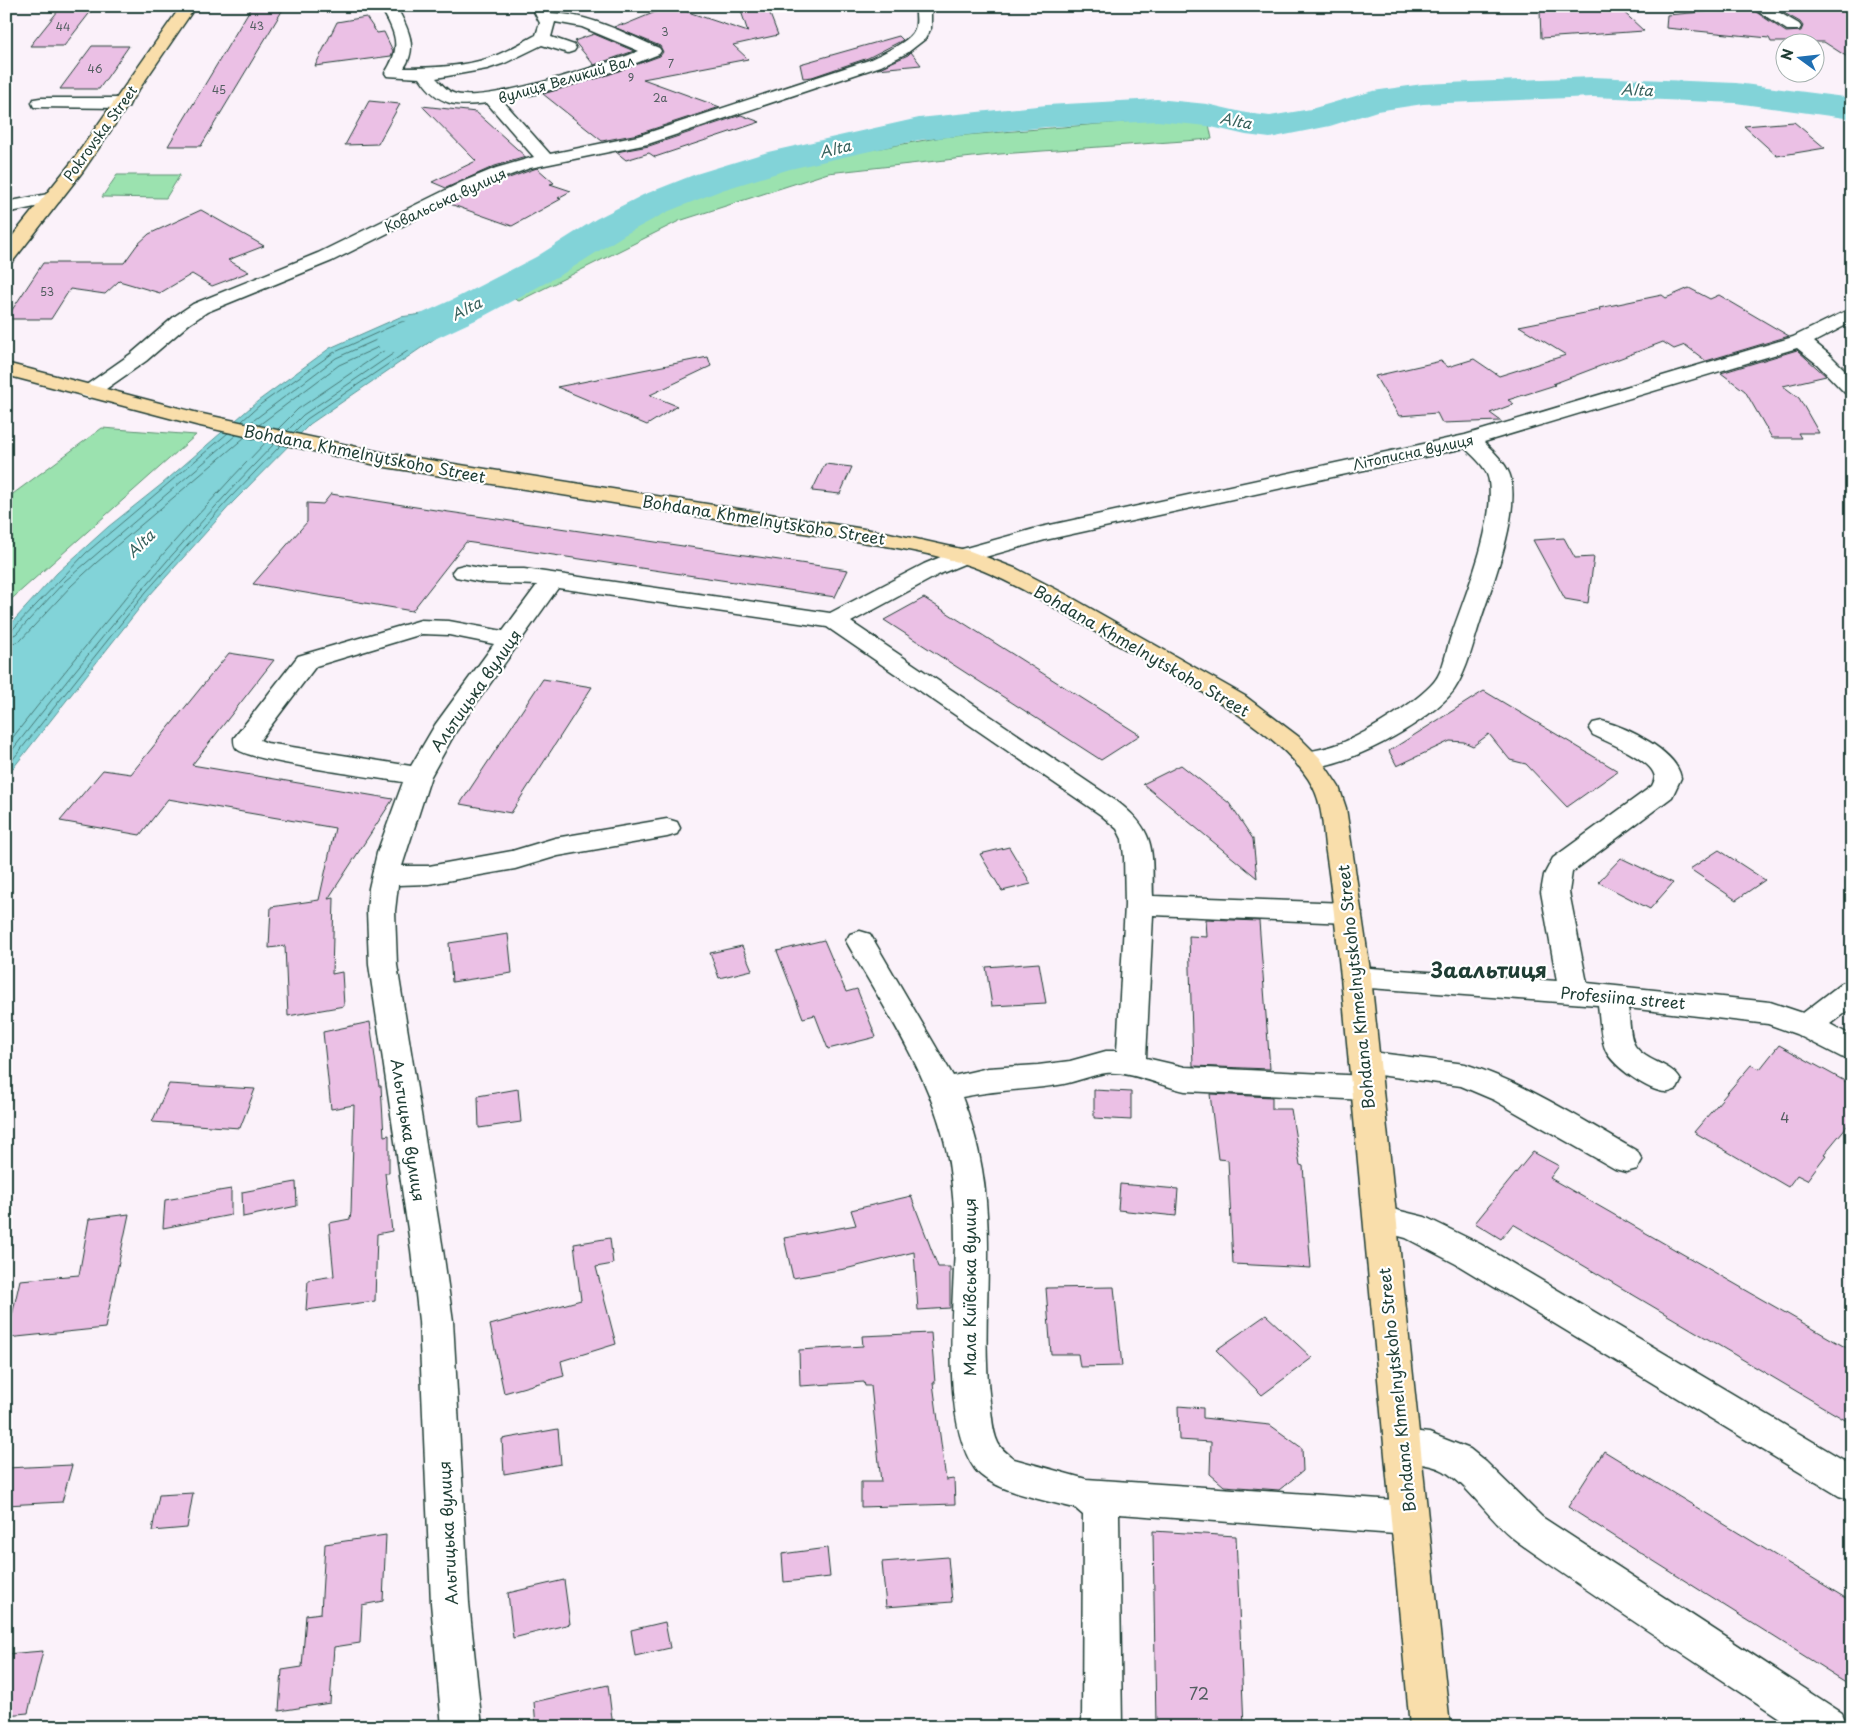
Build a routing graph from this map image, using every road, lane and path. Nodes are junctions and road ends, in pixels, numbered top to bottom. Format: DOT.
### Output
graph roads {
  1 [pos="189,6"];
  2 [pos="388,6"];
  3 [pos="923,6"];
  4 [pos="1757,6"];
  5 [pos="543,12"];
  6 [pos="1793,27"];
  7 [pos="540,40"];
  8 [pos="568,48"];
  9 [pos="425,73"];
  10 [pos="491,98"];
  11 [pos="40,103"];
  12 [pos="122,103"];
  13 [pos="546,160"];
  14 [pos="53,198"];
  15 [pos="6,208"];
  16 [pos="6,257"];
  17 [pos="1852,314"];
  18 [pos="1800,341"];
  19 [pos="6,369"];
  20 [pos="1852,389"];
  21 [pos="89,392"];
  22 [pos="1470,440"];
  23 [pos="963,556"];
  24 [pos="464,572"];
  25 [pos="552,580"];
  26 [pos="834,621"];
  27 [pos="509,640"];
  28 [pos="1602,729"];
  29 [pos="1308,760"];
  30 [pos="418,776"];
  31 [pos="667,828"];
  32 [pos="386,876"];
  33 [pos="1139,905"];
  34 [pos="1348,913"];
  35 [pos="860,941"];
  36 [pos="1356,977"];
  37 [pos="1852,991"];
  38 [pos="1574,992"];
  39 [pos="1611,995"];
  40 [pos="1807,1026"];
  41 [pos="1852,1049"];
  42 [pos="1131,1064"];
  43 [pos="1365,1075"];
  44 [pos="1666,1081"];
  45 [pos="944,1089"];
  46 [pos="1626,1160"];
  47 [pos="1380,1219"];
  48 [pos="1402,1446"];
  49 [pos="1852,1484"];
  50 [pos="1086,1495"];
  51 [pos="1409,1518"];
  52 [pos="462,1727"];
  53 [pos="1102,1727"];
  54 [pos="1430,1727"];
  55 [pos="1828,1727"];
  1 -- 12 [label="main road, Pokrovska Street"];
  2 -- 9 [label="street"];
  3 -- 13 [label="street, Ковальська вулиця"];
  4 -- 6 [label="street"];
  5 -- 7 [label="street"];
  5 -- 10 [label="street, вулиця Великий Вал"];
  7 -- 8 [label="street"];
  7 -- 9 [label="street"];
  9 -- 10 [label="street"];
  10 -- 13 [label="street, вулиця Великий Вал"];
  11 -- 12 [label="street"];
  12 -- 14 [label="main road, Pokrovska Street"];
  13 -- 21 [label="street, Ковальська вулиця"];
  14 -- 15 [label="street"];
  14 -- 16 [label="main road, Pokrovska Street"];
  17 -- 18 [label="street, Літописна вулиця"];
  18 -- 20 [label="street"];
  18 -- 22 [label="street, Літописна вулиця"];
  19 -- 21 [label="main road, Bohdana Khmelnytskoho Street"];
  21 -- 23 [label="main road, Bohdana Khmelnytskoho Street"];
  22 -- 23 [label="street, Літописна вулиця"];
  22 -- 29 [label="street"];
  23 -- 26 [label="street, Літописна вулиця"];
  23 -- 29 [label="main road, Bohdana Khmelnytskoho Street"];
  24 -- 25 [label="street"];
  25 -- 26 [label="street"];
  25 -- 27 [label="street, Альтицька вулиця"];
  26 -- 33 [label="street"];
  27 -- 30 [label="street, Альтицька вулиця"];
  27 -- 30 [label="street"];
  28 -- 38 [label="street"];
  29 -- 34 [label="main road, Bohdana Khmelnytskoho Street"];
  30 -- 32 [label="street, Альтицька вулиця"];
  31 -- 32 [label="street"];
  32 -- 52 [label="street, Альтицька вулиця"];
  33 -- 34 [label="street"];
  33 -- 42 [label="street"];
  34 -- 36 [label="main road, Bohdana Khmelnytskoho Street"];
  35 -- 45 [label="street, Мала Київська вулиця"];
  36 -- 38 [label="street, Profesiina street"];
  36 -- 43 [label="main road, Bohdana Khmelnytskoho Street"];
  37 -- 40 [label="street"];
  38 -- 39 [label="street, Profesiina street"];
  39 -- 40 [label="street, Profesiina street"];
  39 -- 44 [label="street"];
  40 -- 41 [label="street, Profesiina street"];
  42 -- 43 [label="street"];
  42 -- 45 [label="street"];
  43 -- 46 [label="street"];
  43 -- 47 [label="main road, Bohdana Khmelnytskoho Street"];
  45 -- 50 [label="street, Мала Київська вулиця"];
  47 -- 48 [label="main road, Bohdana Khmelnytskoho Street"];
  47 -- 49 [label="street"];
  48 -- 51 [label="main road, Bohdana Khmelnytskoho Street"];
  48 -- 55 [label="street"];
  50 -- 51 [label="street, Мала Київська вулиця"];
  50 -- 53 [label="street"];
  51 -- 54 [label="main road, Bohdana Khmelnytskoho Street"];
}
